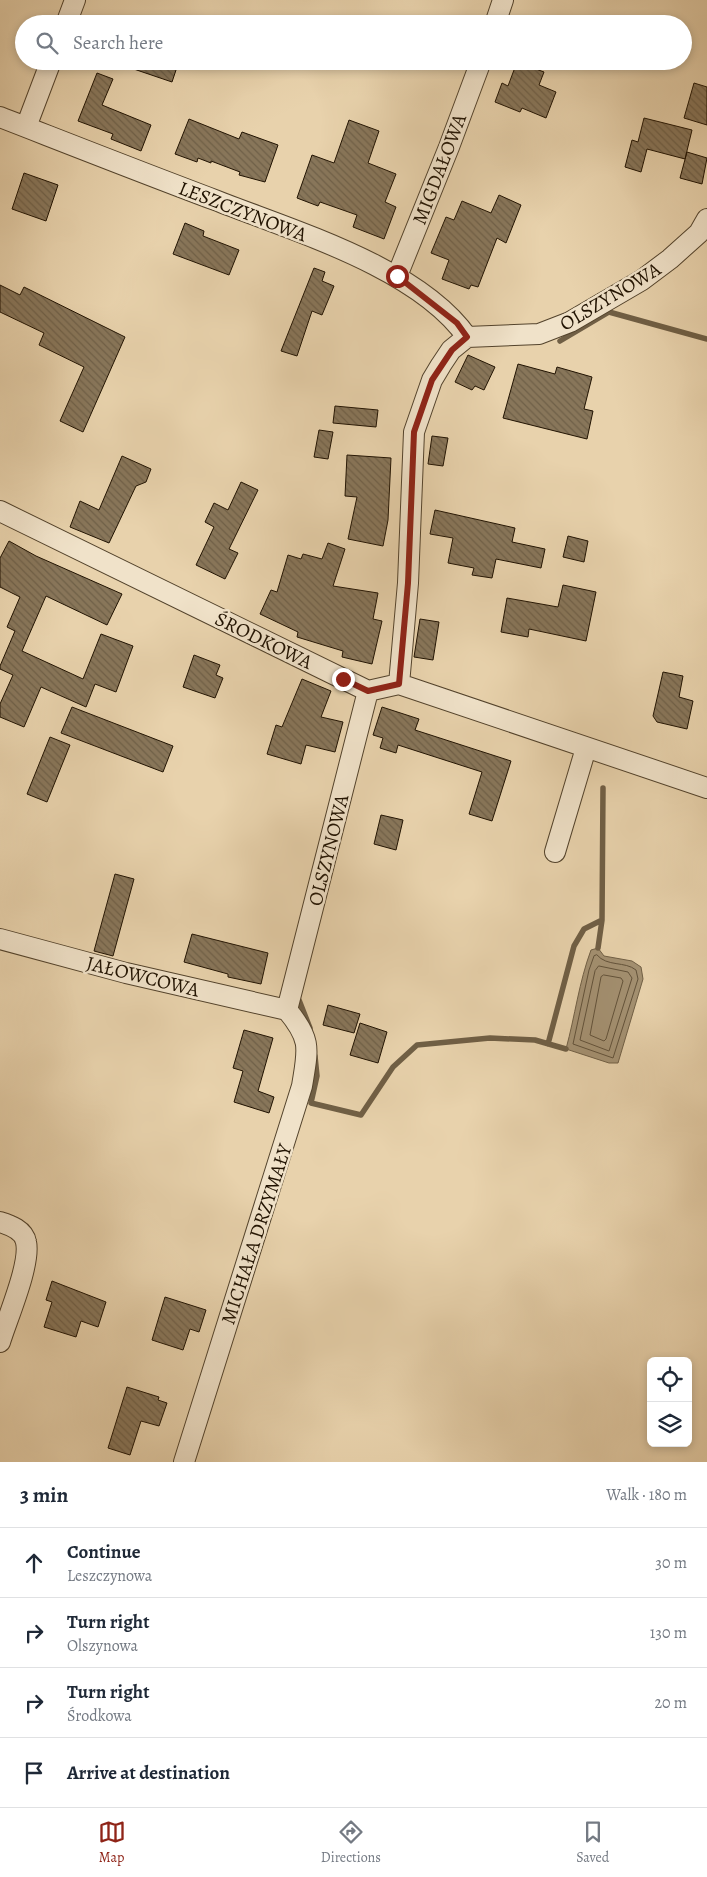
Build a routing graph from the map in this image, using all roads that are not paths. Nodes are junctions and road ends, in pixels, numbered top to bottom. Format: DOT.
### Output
graph roads {
  1 [pos="75,0"];
  2 [pos="503,0"];
  3 [pos="69,15"];
  4 [pos="498,15"];
  5 [pos="48,70"];
  6 [pos="477,70"];
  7 [pos="0,117"];
  8 [pos="26,127"];
  9 [pos="707,219"];
  10 [pos="397,276"];
  11 [pos="467,337"];
  12 [pos="0,511"];
  13 [pos="399,684"];
  14 [pos="368,691"];
  15 [pos="586,748"];
  16 [pos="707,788"];
  17 [pos="555,852"];
  18 [pos="0,940"];
  19 [pos="287,1010"];
  20 [pos="0,1222"];
  21 [pos="0,1342"];
  22 [pos="184,1462"];
  1 -- 3 [label="street"];
  2 -- 4 [label="street"];
  5 -- 8 [label="street"];
  6 -- 10 [label="street, MIGDAŁOWA"];
  7 -- 8 [label="street, LESZCZYNOWA"];
  8 -- 10 [label="street, LESZCZYNOWA"];
  9 -- 11 [label="street, OLSZYNOWA"];
  10 -- 11 [label="street, LESZCZYNOWA"];
  11 -- 13 [label="street"];
  12 -- 14 [label="street, ŚRODKOWA"];
  13 -- 14 [label="street"];
  13 -- 15 [label="street"];
  14 -- 19 [label="street, OLSZYNOWA"];
  15 -- 16 [label="street"];
  15 -- 17 [label="street"];
  18 -- 19 [label="street, JAŁOWCOWA"];
  19 -- 22 [label="street, MICHAŁA DRZYMAŁY"];
  20 -- 21 [label="street"];
}
